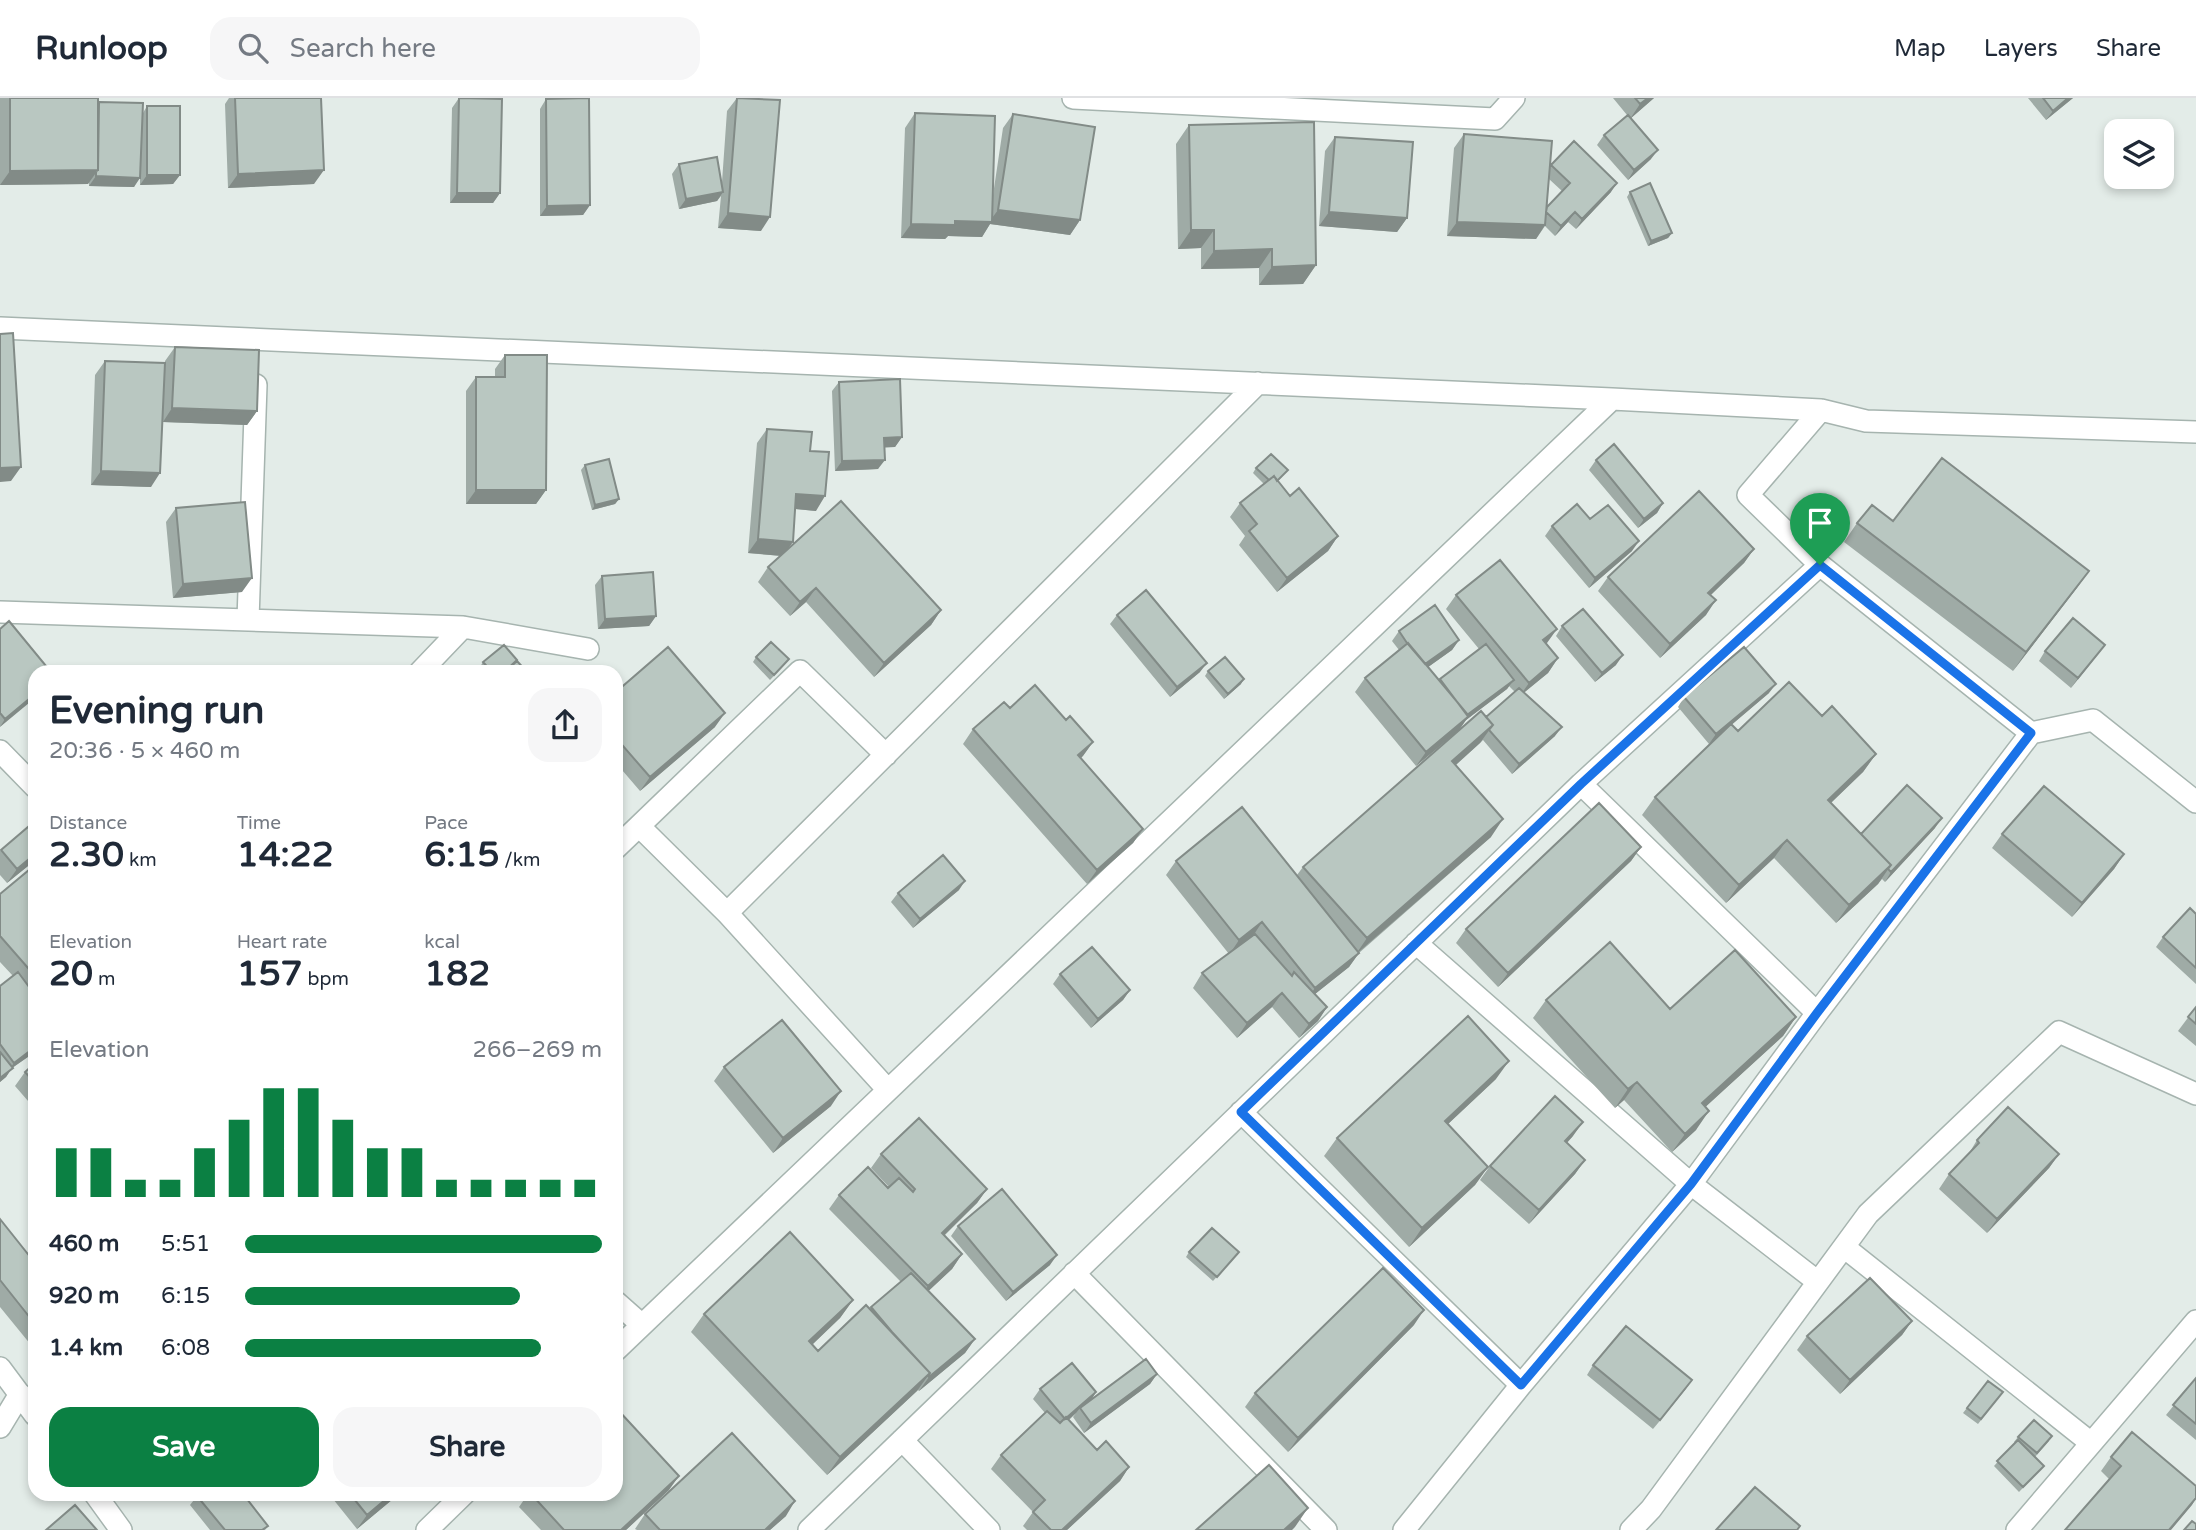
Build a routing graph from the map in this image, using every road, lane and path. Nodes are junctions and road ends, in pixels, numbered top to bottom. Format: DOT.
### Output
graph roads {
  1 [pos="1073,98"];
  2 [pos="1514,98"];
  3 [pos="0,328"];
  4 [pos="258,340"];
  5 [pos="1258,383"];
  6 [pos="1612,399"];
  7 [pos="1821,410"];
  8 [pos="2196,432"];
  9 [pos="1820,565"];
  10 [pos="0,612"];
  11 [pos="248,620"];
  12 [pos="463,627"];
  13 [pos="588,649"];
  14 [pos="427,665"];
  15 [pos="2031,733"];
  16 [pos="0,751"];
  17 [pos="886,755"];
  18 [pos="28,780"];
  19 [pos="1581,784"];
  20 [pos="2196,802"];
  21 [pos="639,826"];
  22 [pos="623,841"];
  23 [pos="727,913"];
  24 [pos="1416,943"];
  25 [pos="1817,1013"];
  26 [pos="888,1090"];
  27 [pos="2196,1094"];
  28 [pos="1241,1112"];
  29 [pos="1691,1184"];
  30 [pos="1844,1247"];
  31 [pos="1074,1273"];
  32 [pos="1818,1282"];
  33 [pos="623,1308"];
  34 [pos="2196,1321"];
  35 [pos="642,1325"];
  36 [pos="623,1343"];
  37 [pos="0,1368"];
  38 [pos="1521,1385"];
  39 [pos="20,1394"];
  40 [pos="28,1405"];
  41 [pos="0,1427"];
  42 [pos="902,1440"];
  43 [pos="2091,1443"];
  44 [pos="100,1501"];
  45 [pos="457,1501"];
  46 [pos="121,1530"];
  47 [pos="427,1530"];
  48 [pos="808,1530"];
  49 [pos="989,1530"];
  50 [pos="1326,1530"];
  51 [pos="1404,1530"];
  52 [pos="1631,1530"];
  53 [pos="2017,1530"];
  1 -- 2 [label="street"];
  3 -- 4 [label="street"];
  4 -- 5 [label="street"];
  4 -- 11 [label="street"];
  5 -- 6 [label="street"];
  5 -- 17 [label="street"];
  6 -- 7 [label="street"];
  6 -- 26 [label="street"];
  7 -- 8 [label="street"];
  7 -- 9 [label="street"];
  9 -- 15 [label="street"];
  9 -- 19 [label="street"];
  10 -- 11 [label="street"];
  11 -- 12 [label="street"];
  12 -- 13 [label="street"];
  12 -- 14 [label="street"];
  15 -- 20 [label="street"];
  15 -- 25 [label="street"];
  16 -- 18 [label="street"];
  17 -- 21 [label="street"];
  17 -- 23 [label="street"];
  19 -- 24 [label="street"];
  19 -- 25 [label="street"];
  21 -- 22 [label="street"];
  21 -- 23 [label="street"];
  23 -- 26 [label="street"];
  24 -- 28 [label="street"];
  24 -- 29 [label="street"];
  25 -- 29 [label="street"];
  26 -- 35 [label="street"];
  27 -- 30 [label="street"];
  28 -- 31 [label="street"];
  28 -- 38 [label="street"];
  29 -- 32 [label="street"];
  29 -- 38 [label="street"];
  30 -- 32 [label="street"];
  30 -- 43 [label="street"];
  31 -- 42 [label="street"];
  31 -- 50 [label="street"];
  32 -- 52 [label="street"];
  33 -- 35 [label="street"];
  34 -- 43 [label="street"];
  35 -- 36 [label="street"];
  37 -- 39 [label="street"];
  38 -- 51 [label="street"];
  39 -- 40 [label="street"];
  39 -- 41 [label="street"];
  42 -- 48 [label="street"];
  42 -- 49 [label="street"];
  43 -- 53 [label="street"];
  44 -- 46 [label="street"];
  45 -- 47 [label="street"];
}
